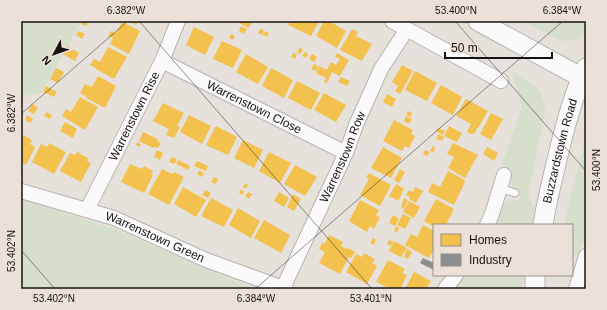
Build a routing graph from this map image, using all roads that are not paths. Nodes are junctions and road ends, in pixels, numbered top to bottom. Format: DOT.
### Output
graph roads {
  1 [pos="178,21"];
  2 [pos="392,21"];
  3 [pos="478,21"];
  4 [pos="408,29"];
  5 [pos="162,61"];
  6 [pos="584,75"];
  7 [pos="501,81"];
  8 [pos="346,153"];
  9 [pos="502,181"];
  10 [pos="21,191"];
  11 [pos="515,194"];
  12 [pos="87,210"];
  13 [pos="487,224"];
  14 [pos="543,224"];
  15 [pos="586,256"];
  16 [pos="455,276"];
  17 [pos="535,276"];
  18 [pos="285,288"];
  19 [pos="445,289"];
  20 [pos="535,289"];
  21 [pos="576,289"];
  1 -- 5 [label="street, Warrenstown Rise"];
  2 -- 4 [label="street"];
  3 -- 6 [label="street"];
  4 -- 7 [label="street"];
  4 -- 8 [label="street, Warrenstown Row"];
  5 -- 8 [label="street, Warrenstown Close"];
  5 -- 12 [label="street, Warrenstown Rise"];
  6 -- 14 [label="street, Buzzardstown Road"];
  8 -- 18 [label="street, Warrenstown Row"];
  9 -- 11 [label="lane"];
  9 -- 13 [label="street"];
  10 -- 12 [label="street, Warrenstown Green"];
  12 -- 18 [label="street, Warrenstown Green"];
  15 -- 21 [label="street"];
  16 -- 19 [label="street"];
  17 -- 20 [label="street"];
}
